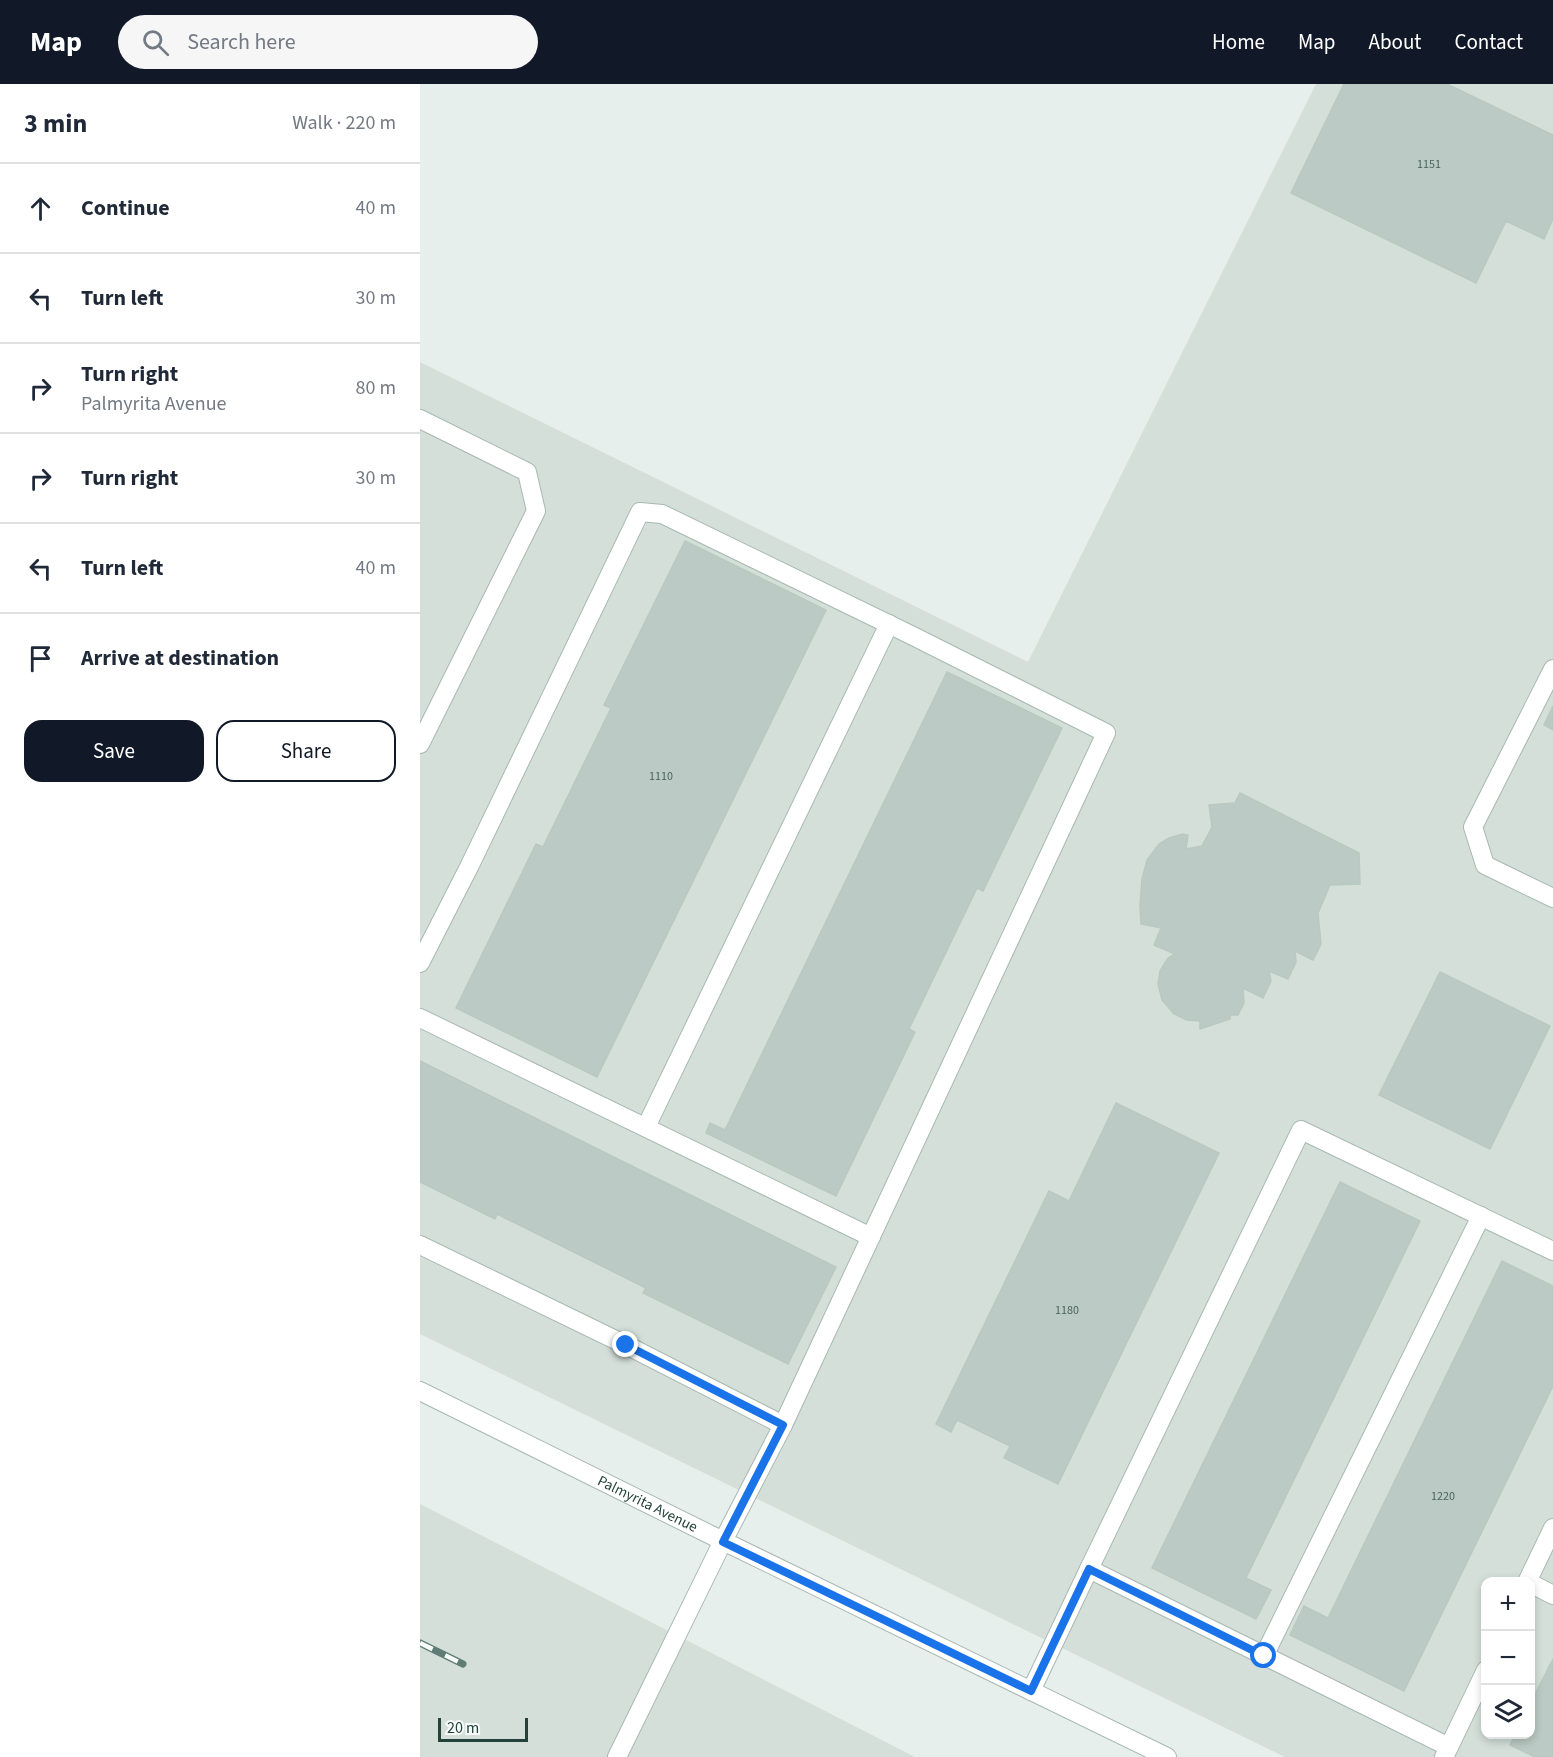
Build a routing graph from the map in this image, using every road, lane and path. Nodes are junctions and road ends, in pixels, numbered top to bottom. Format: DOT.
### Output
graph roads {
  1 [pos="420,419"];
  2 [pos="890,624"];
  3 [pos="1553,669"];
  4 [pos="420,744"];
  5 [pos="1553,898"];
  6 [pos="420,963"];
  7 [pos="420,1018"];
  8 [pos="646,1127"];
  9 [pos="1481,1216"];
  10 [pos="871,1237"];
  11 [pos="420,1245"];
  12 [pos="1553,1251"];
  13 [pos="420,1391"];
  14 [pos="783,1425"];
  15 [pos="1553,1528"];
  16 [pos="723,1542"];
  17 [pos="1089,1569"];
  18 [pos="1531,1577"];
  19 [pos="1535,1585"];
  20 [pos="1553,1595"];
  21 [pos="1264,1656"];
  22 [pos="1481,1678"];
  23 [pos="1031,1691"];
  24 [pos="1446,1752"];
  25 [pos="617,1757"];
  26 [pos="1167,1757"];
  1 -- 4 [label="street"];
  2 -- 6 [label="street"];
  2 -- 8 [label="street"];
  2 -- 10 [label="street"];
  3 -- 5 [label="street"];
  7 -- 8 [label="street"];
  8 -- 10 [label="street"];
  9 -- 12 [label="street"];
  9 -- 17 [label="street"];
  9 -- 21 [label="street"];
  10 -- 14 [label="street"];
  11 -- 14 [label="street"];
  13 -- 16 [label="street, Palmyrita Avenue"];
  14 -- 16 [label="street"];
  15 -- 18 [label="street"];
  16 -- 23 [label="street, Palmyrita Avenue"];
  16 -- 25 [label="street"];
  17 -- 21 [label="street"];
  17 -- 23 [label="street"];
  19 -- 20 [label="street"];
  21 -- 24 [label="street"];
  22 -- 24 [label="street"];
  23 -- 26 [label="street, Palmyrita Avenue"];
}
